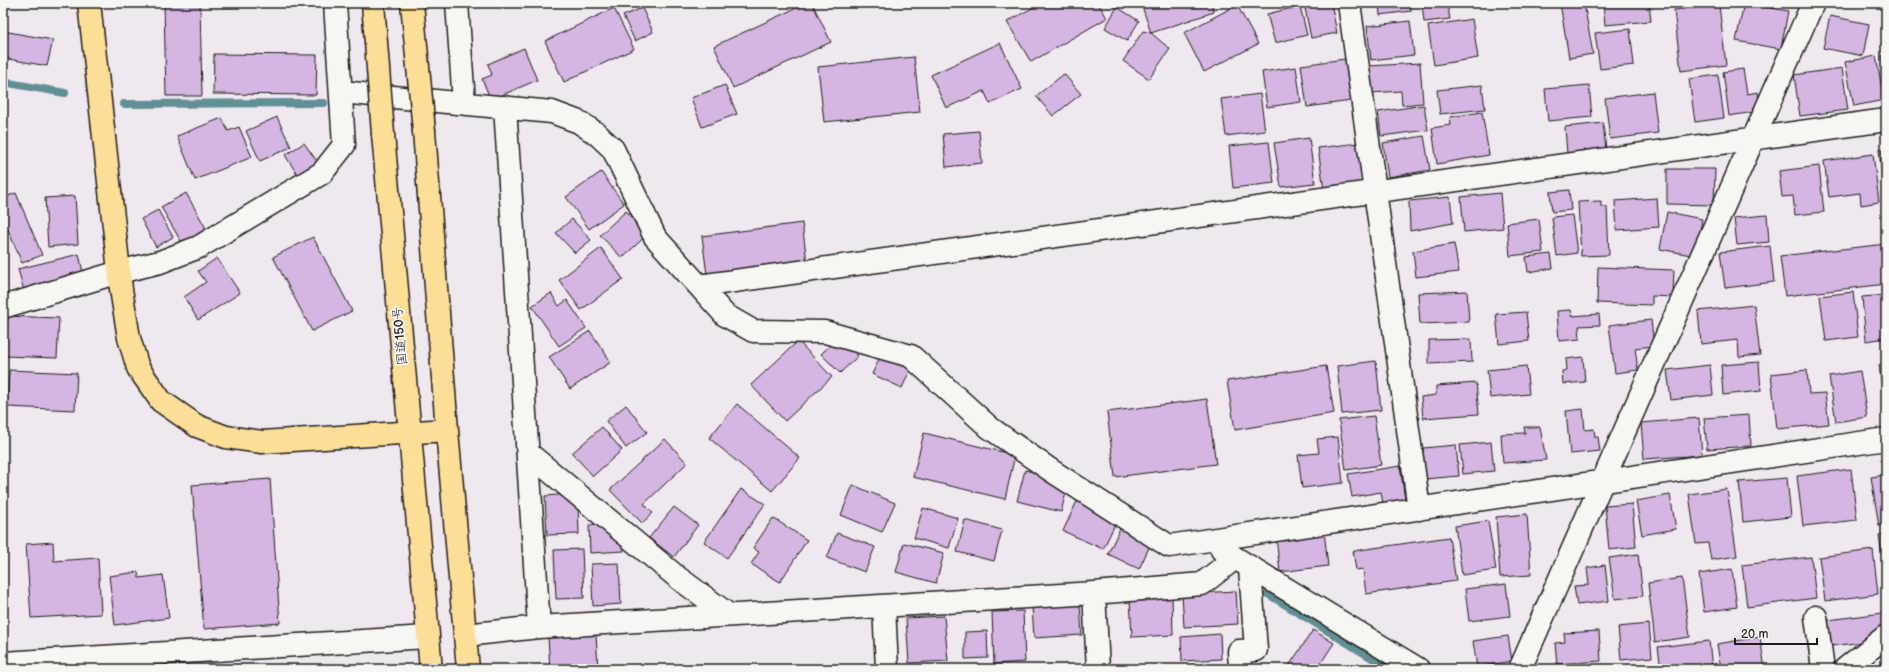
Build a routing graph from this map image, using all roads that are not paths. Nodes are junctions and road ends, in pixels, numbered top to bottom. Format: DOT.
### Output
graph roads {
  1 [pos="89,3"];
  2 [pos="335,3"];
  3 [pos="373,3"];
  4 [pos="412,3"];
  5 [pos="457,3"];
  6 [pos="1348,3"];
  7 [pos="1813,3"];
  8 [pos="341,92"];
  9 [pos="464,103"];
  10 [pos="505,107"];
  11 [pos="1886,120"];
  12 [pos="1753,140"];
  13 [pos="1375,193"];
  14 [pos="119,272"];
  15 [pos="699,286"];
  16 [pos="3,307"];
  17 [pos="447,430"];
  18 [pos="409,433"];
  19 [pos="1886,439"];
  20 [pos="528,453"];
  21 [pos="1604,481"];
  22 [pos="1419,508"];
  23 [pos="1206,540"];
  24 [pos="1243,563"];
  25 [pos="1094,593"];
  26 [pos="884,606"];
  27 [pos="729,615"];
  28 [pos="1816,616"];
  29 [pos="539,626"];
  30 [pos="465,635"];
  31 [pos="1886,636"];
  32 [pos="427,637"];
  33 [pos="3,663"];
  34 [pos="431,669"];
  35 [pos="468,669"];
  36 [pos="887,669"];
  37 [pos="1098,669"];
  38 [pos="1240,669"];
  39 [pos="1418,669"];
  40 [pos="1520,669"];
  41 [pos="1823,669"];
  42 [pos="1845,669"];
  1 -- 14 [label="highway"];
  2 -- 8 [label="street"];
  3 -- 18 [label="highway, 国道150号, bridge"];
  4 -- 17 [label="highway, bridge"];
  5 -- 9 [label="street"];
  6 -- 13 [label="street"];
  7 -- 12 [label="street"];
  8 -- 9 [label="street"];
  8 -- 14 [label="street"];
  9 -- 10 [label="street"];
  10 -- 15 [label="street"];
  10 -- 20 [label="street"];
  11 -- 12 [label="street"];
  12 -- 13 [label="street"];
  12 -- 21 [label="street"];
  13 -- 15 [label="street"];
  13 -- 22 [label="street"];
  14 -- 16 [label="street"];
  14 -- 18 [label="highway"];
  15 -- 23 [label="street"];
  17 -- 18 [label="highway"];
  17 -- 30 [label="highway"];
  18 -- 32 [label="highway, 国道150号"];
  19 -- 21 [label="street"];
  20 -- 27 [label="street"];
  20 -- 29 [label="street"];
  21 -- 22 [label="street"];
  21 -- 40 [label="street"];
  22 -- 23 [label="street"];
  23 -- 24 [label="street"];
  24 -- 25 [label="street"];
  24 -- 38 [label="street"];
  24 -- 39 [label="street"];
  25 -- 26 [label="street"];
  25 -- 37 [label="street"];
  26 -- 27 [label="street"];
  26 -- 36 [label="street"];
  27 -- 29 [label="street"];
  28 -- 41 [label="street"];
  29 -- 30 [label="street"];
  30 -- 35 [label="highway"];
  31 -- 42 [label="street"];
  32 -- 33 [label="street"];
  32 -- 34 [label="highway, 国道150号"];
}
